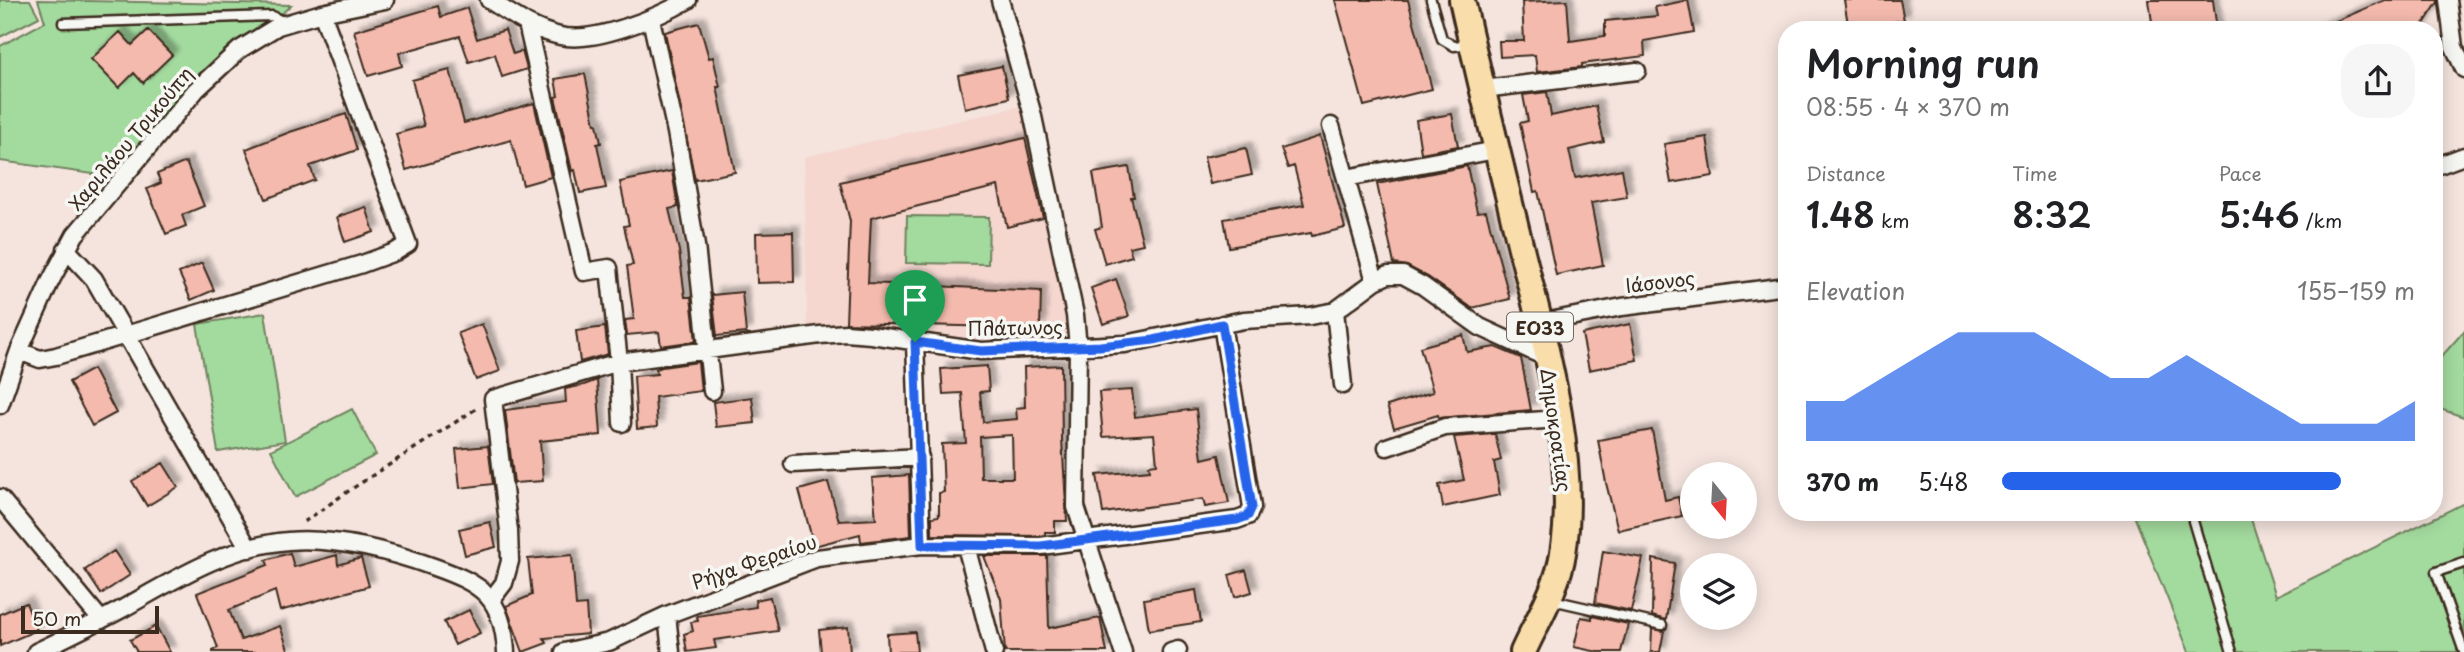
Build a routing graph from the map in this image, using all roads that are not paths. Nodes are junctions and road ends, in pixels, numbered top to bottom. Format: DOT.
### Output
graph roads {
  1 [pos="385,0"];
  2 [pos="489,0"];
  3 [pos="688,0"];
  4 [pos="1000,0"];
  5 [pos="1431,0"];
  6 [pos="2448,0"];
  7 [pos="1466,1"];
  8 [pos="322,13"];
  9 [pos="650,19"];
  10 [pos="63,23"];
  11 [pos="287,23"];
  12 [pos="527,24"];
  13 [pos="1472,44"];
  14 [pos="2464,69"];
  15 [pos="1637,71"];
  16 [pos="1483,89"];
  17 [pos="1331,126"];
  18 [pos="1496,150"];
  19 [pos="2464,156"];
  20 [pos="2443,164"];
  21 [pos="1346,178"];
  22 [pos="66,249"];
  23 [pos="1375,281"];
  24 [pos="1778,287"];
  25 [pos="1335,311"];
  26 [pos="1539,323"];
  27 [pos="1222,324"];
  28 [pos="127,334"];
  29 [pos="915,342"];
  30 [pos="1078,347"];
  31 [pos="19,351"];
  32 [pos="706,351"];
  33 [pos="1547,358"];
  34 [pos="619,362"];
  35 [pos="1343,385"];
  36 [pos="712,391"];
  37 [pos="0,405"];
  38 [pos="1559,419"];
  39 [pos="622,423"];
  40 [pos="1387,447"];
  41 [pos="920,457"];
  42 [pos="793,464"];
  43 [pos="0,498"];
  44 [pos="2193,521"];
  45 [pos="1084,539"];
  46 [pos="922,545"];
  47 [pos="966,546"];
  48 [pos="249,549"];
  49 [pos="2464,563"];
  50 [pos="1547,599"];
  51 [pos="491,600"];
  52 [pos="667,615"];
  53 [pos="101,621"];
  54 [pos="1662,625"];
  55 [pos="36,652"];
  56 [pos="506,652"];
  57 [pos="564,652"];
  58 [pos="671,652"];
  59 [pos="994,652"];
  60 [pos="1124,652"];
  61 [pos="1523,652"];
  62 [pos="2232,652"];
  63 [pos="2464,652"];
  1 -- 8 [label="street, Χαριλάου Τρικούπη"];
  2 -- 12 [label="street"];
  3 -- 9 [label="street"];
  4 -- 30 [label="street"];
  5 -- 13 [label="lane"];
  6 -- 14 [label="street"];
  7 -- 13 [label="main road, Δημοκρατίας / ΕΟ33"];
  8 -- 11 [label="street, Χαριλάου Τρικούπη"];
  8 -- 28 [label="street"];
  9 -- 12 [label="street"];
  9 -- 32 [label="street"];
  10 -- 11 [label="lane"];
  11 -- 22 [label="street, Χαριλάου Τρικούπη"];
  12 -- 34 [label="street"];
  13 -- 16 [label="main road, Δημοκρατίας / ΕΟ33"];
  15 -- 16 [label="street"];
  16 -- 18 [label="main road, Δημοκρατίας / ΕΟ33"];
  17 -- 21 [label="street"];
  18 -- 21 [label="street"];
  18 -- 26 [label="main road, Δημοκρατίας / ΕΟ33"];
  19 -- 20 [label="street"];
  21 -- 23 [label="street"];
  22 -- 28 [label="street"];
  22 -- 31 [label="street, Χαριλάου Τρικούπη"];
  23 -- 25 [label="street, Πλάτωνος"];
  23 -- 33 [label="street"];
  24 -- 26 [label="street, Ιάσονος"];
  25 -- 27 [label="street, Πλάτωνος"];
  25 -- 35 [label="street"];
  26 -- 33 [label="main road, Δημοκρατίας / ΕΟ33"];
  27 -- 30 [label="street, Πλάτωνος"];
  27 -- 45 [label="street, Ρήγα Φεραίου"];
  28 -- 31 [label="street"];
  28 -- 48 [label="street"];
  29 -- 30 [label="street, Πλάτωνος"];
  29 -- 32 [label="street, Πλάτωνος"];
  29 -- 41 [label="street"];
  30 -- 45 [label="street"];
  31 -- 37 [label="street, Χαριλάου Τρικούπη"];
  32 -- 34 [label="street, Πλάτωνος"];
  32 -- 36 [label="street"];
  33 -- 38 [label="main road, Δημοκρατίας / ΕΟ33"];
  34 -- 39 [label="street"];
  34 -- 51 [label="street, Πλάτωνος"];
  38 -- 40 [label="street"];
  38 -- 50 [label="main road, Δημοκρατίας / ΕΟ33"];
  41 -- 42 [label="street"];
  41 -- 46 [label="street"];
  43 -- 53 [label="street"];
  44 -- 62 [label="lane"];
  45 -- 47 [label="street, Ρήγα Φεραίου"];
  45 -- 60 [label="street"];
  46 -- 47 [label="street, Ρήγα Φεραίου"];
  46 -- 52 [label="street, Ρήγα Φεραίου"];
  47 -- 59 [label="street"];
  48 -- 51 [label="street"];
  48 -- 53 [label="street"];
  49 -- 63 [label="lane"];
  50 -- 54 [label="lane"];
  50 -- 61 [label="main road, Δημοκρατίας / ΕΟ33"];
  51 -- 56 [label="street"];
  52 -- 57 [label="street, Ρήγα Φεραίου"];
  52 -- 58 [label="street"];
  53 -- 55 [label="street"];
}
